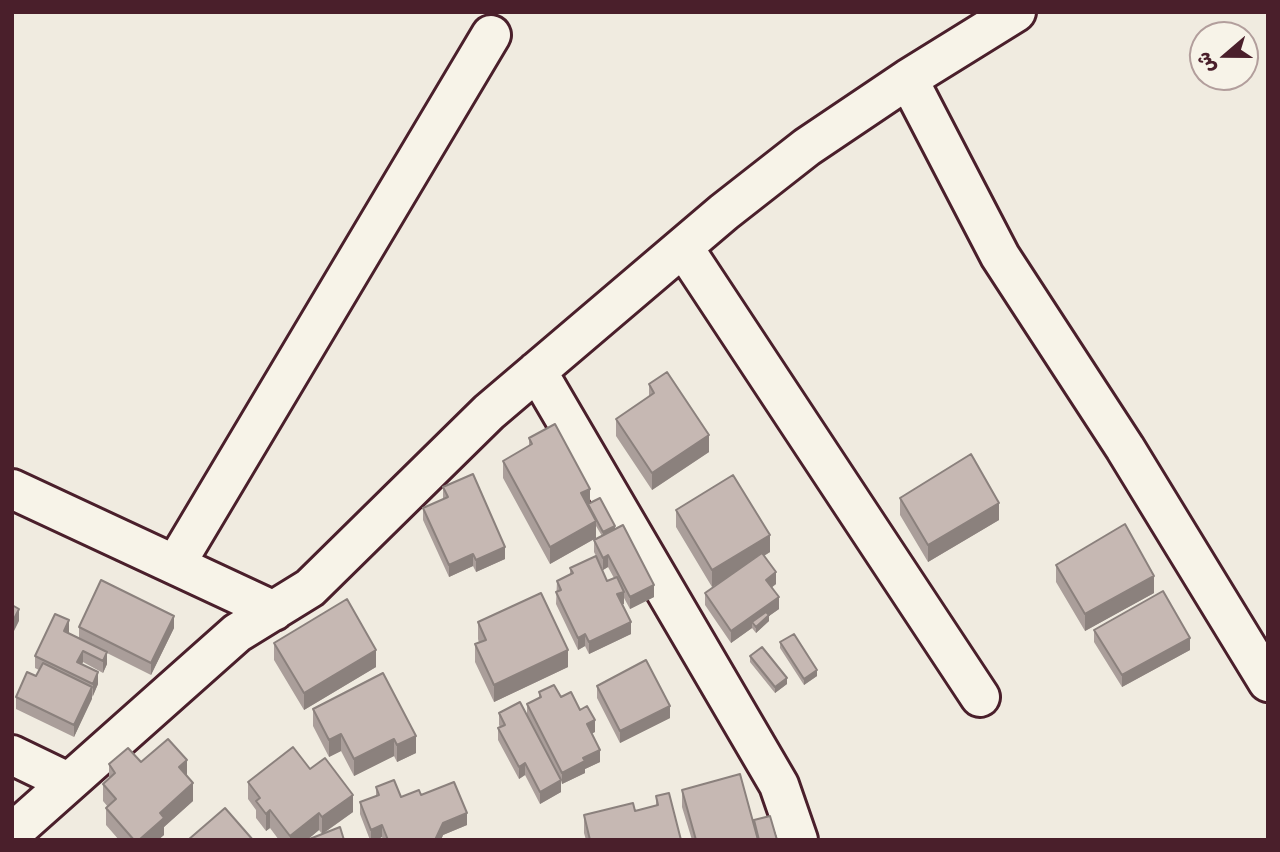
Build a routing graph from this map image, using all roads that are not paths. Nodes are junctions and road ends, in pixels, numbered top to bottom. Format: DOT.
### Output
graph roads {
  1 [pos="1016,12"];
  2 [pos="491,35"];
  3 [pos="908,79"];
  4 [pos="683,247"];
  5 [pos="537,371"];
  6 [pos="12,489"];
  7 [pos="175,565"];
  8 [pos="274,611"];
  9 [pos="1268,682"];
  10 [pos="980,697"];
  11 [pos="12,755"];
  12 [pos="68,782"];
  13 [pos="12,833"];
  14 [pos="798,840"];
  1 -- 3 [label="street"];
  2 -- 7 [label="street"];
  3 -- 4 [label="street"];
  3 -- 9 [label="street"];
  4 -- 5 [label="street"];
  4 -- 10 [label="street"];
  5 -- 8 [label="street"];
  5 -- 14 [label="street"];
  6 -- 7 [label="street"];
  7 -- 8 [label="street"];
  8 -- 12 [label="street"];
  11 -- 12 [label="street"];
  12 -- 13 [label="street"];
}
